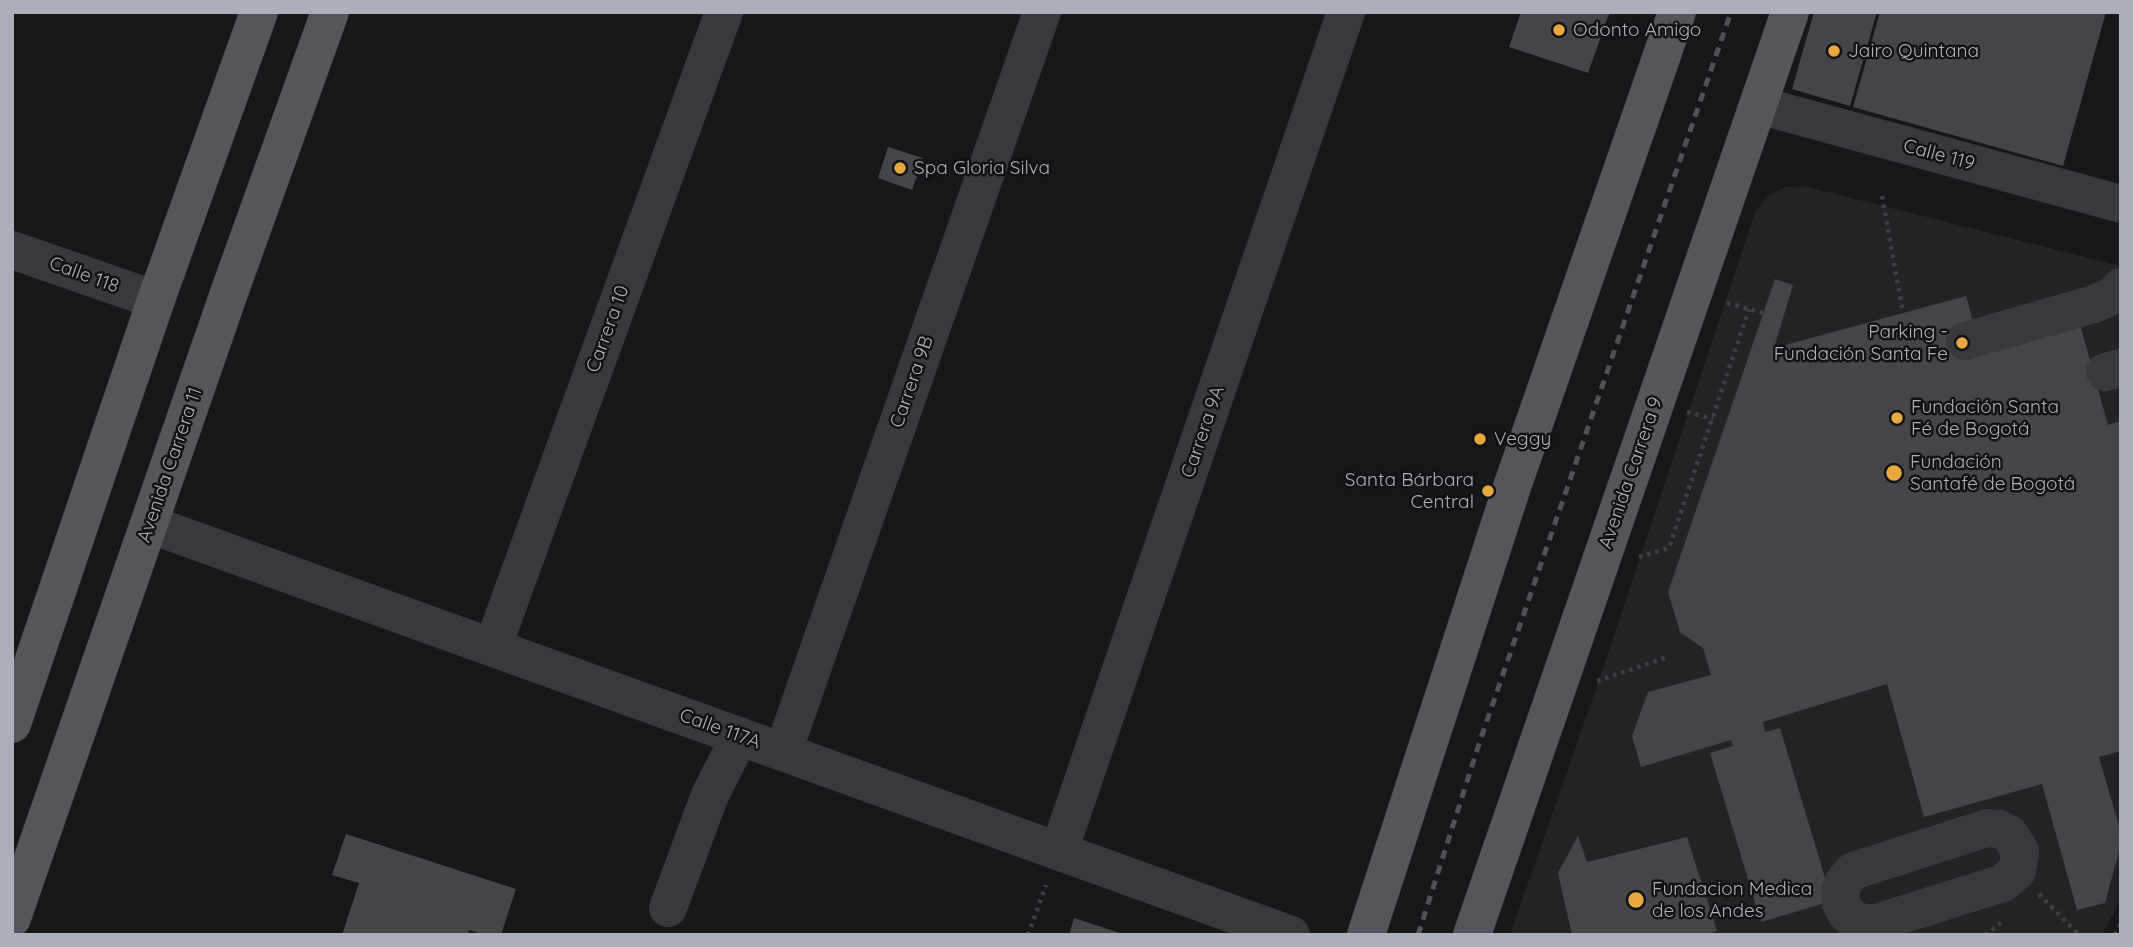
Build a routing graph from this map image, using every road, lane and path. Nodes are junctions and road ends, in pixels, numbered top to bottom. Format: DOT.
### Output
graph roads {
  1 [pos="259,12"];
  2 [pos="330,12"];
  3 [pos="724,12"];
  4 [pos="1042,12"];
  5 [pos="1346,12"];
  6 [pos="1677,12"];
  7 [pos="1790,12"];
  8 [pos="1758,105"];
  9 [pos="1882,196"];
  10 [pos="2121,204"];
  11 [pos="12,250"];
  12 [pos="2121,287"];
  13 [pos="1716,299"];
  14 [pos="156,300"];
  15 [pos="1749,309"];
  16 [pos="1763,313"];
  17 [pos="1903,313"];
  18 [pos="1965,341"];
  19 [pos="1678,410"];
  20 [pos="1713,419"];
  21 [pos="149,524"];
  22 [pos="1636,558"];
  23 [pos="493,646"];
  24 [pos="1668,657"];
  25 [pos="1586,684"];
  26 [pos="15,706"];
  27 [pos="740,736"];
  28 [pos="783,752"];
  29 [pos="1059,851"];
  30 [pos="2017,871"];
  31 [pos="668,908"];
  32 [pos="12,918"];
  33 [pos="2121,923"];
  34 [pos="1838,924"];
  35 [pos="12,931"];
  36 [pos="22,935"];
  37 [pos="1028,935"];
  38 [pos="1292,935"];
  39 [pos="1366,935"];
  40 [pos="1472,935"];
  41 [pos="2079,935"];
  42 [pos="2115,935"];
  1 -- 14 [label="main road"];
  2 -- 21 [label="main road, Avenida Carrera 11"];
  3 -- 23 [label="street, Carrera 10"];
  4 -- 28 [label="street, Carrera 9B"];
  5 -- 29 [label="street, Carrera 9A"];
  6 -- 39 [label="main road"];
  7 -- 8 [label="main road, Avenida Carrera 9"];
  8 -- 10 [label="street, Calle 119"];
  8 -- 40 [label="main road, Avenida Carrera 9"];
  9 -- 17 [label="path"];
  11 -- 14 [label="street, Calle 118"];
  12 -- 18 [label="street"];
  13 -- 15 [label="path"];
  14 -- 26 [label="main road"];
  15 -- 16 [label="path"];
  15 -- 20 [label="path"];
  19 -- 20 [label="path"];
  20 -- 22 [label="path"];
  21 -- 23 [label="street, Calle 117A"];
  21 -- 32 [label="main road, Avenida Carrera 11"];
  23 -- 27 [label="street, Calle 117A"];
  24 -- 25 [label="path"];
  27 -- 28 [label="street, Calle 117A"];
  27 -- 31 [label="street"];
  28 -- 29 [label="street, Calle 117A"];
  29 -- 37 [label="path"];
  29 -- 38 [label="street, Calle 117A"];
  30 -- 34 [label="street"];
  30 -- 34 [label="street"];
  30 -- 41 [label="path"];
  33 -- 42 [label="path"];
  35 -- 36 [label="street"];
}
